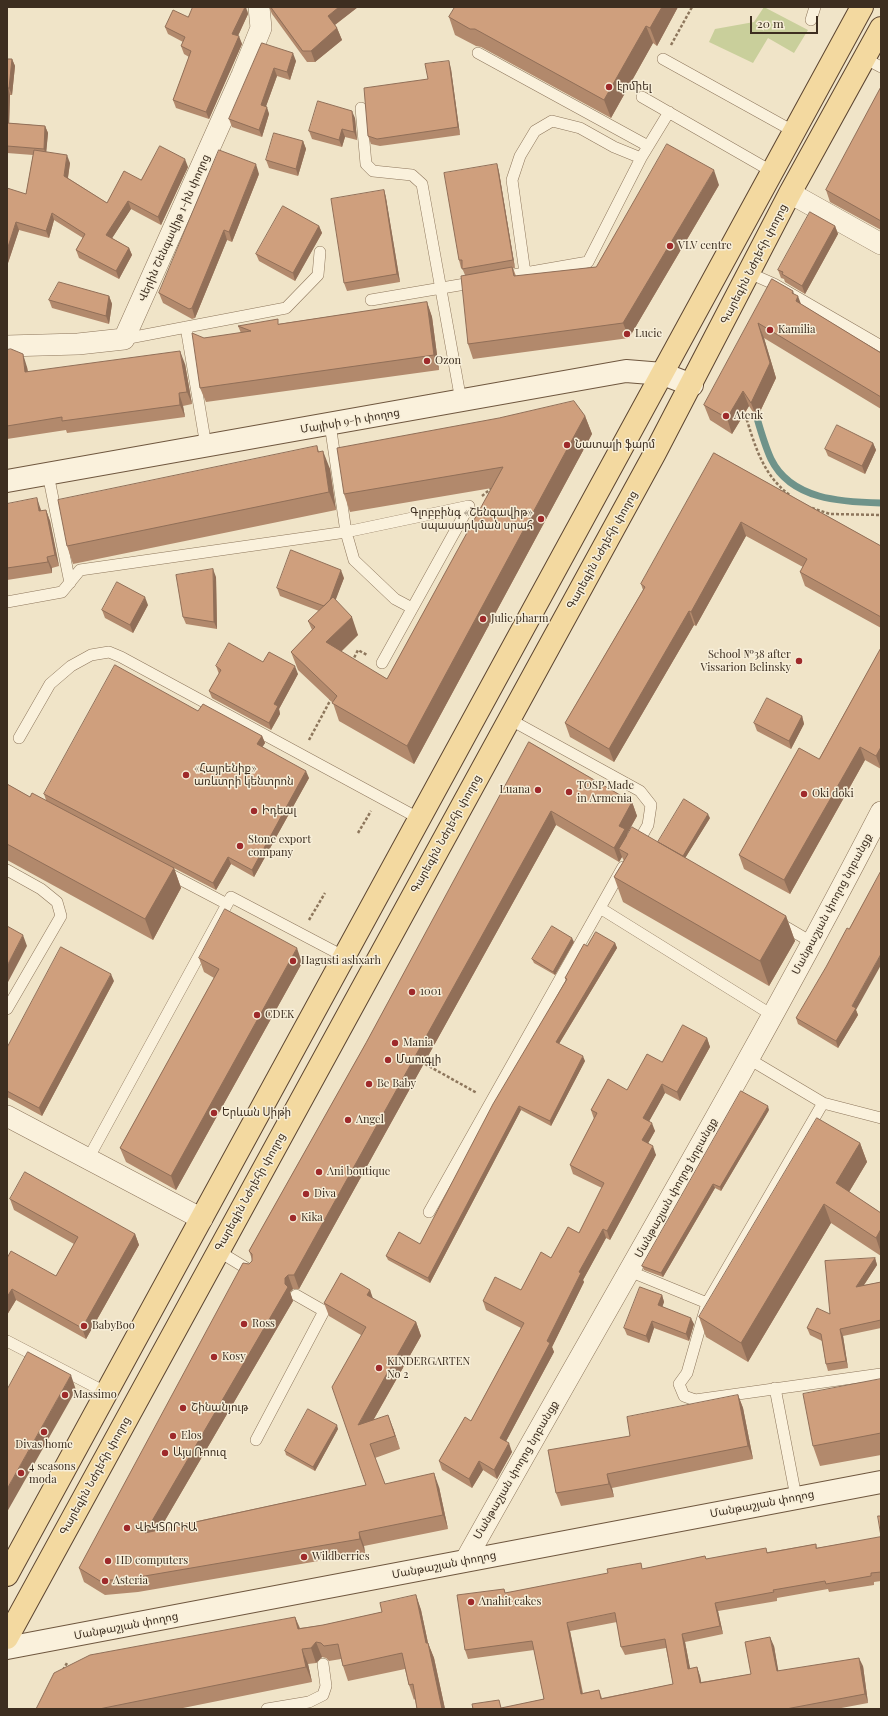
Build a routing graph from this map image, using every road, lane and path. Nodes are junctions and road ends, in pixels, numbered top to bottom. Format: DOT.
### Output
graph roads {
  1 [pos="259,7"];
  2 [pos="692,7"];
  3 [pos="815,7"];
  4 [pos="862,7"];
  5 [pos="811,20"];
  6 [pos="881,28"];
  7 [pos="478,53"];
  8 [pos="663,59"];
  9 [pos="873,63"];
  10 [pos="642,97"];
  11 [pos="361,108"];
  12 [pos="669,112"];
  13 [pos="793,131"];
  14 [pos="648,146"];
  15 [pos="640,158"];
  16 [pos="771,171"];
  17 [pos="790,194"];
  18 [pos="881,244"];
  19 [pos="320,252"];
  20 [pos="525,273"];
  21 [pos="748,273"];
  22 [pos="442,288"];
  23 [pos="371,300"];
  24 [pos="186,328"];
  25 [pos="124,339"];
  26 [pos="7,346"];
  27 [pos="881,346"];
  28 [pos="663,374"];
  29 [pos="692,385"];
  30 [pos="461,401"];
  31 [pos="740,409"];
  32 [pos="330,424"];
  33 [pos="206,446"];
  34 [pos="48,474"];
  35 [pos="7,481"];
  36 [pos="797,501"];
  37 [pos="809,507"];
  38 [pos="881,514"];
  39 [pos="346,532"];
  40 [pos="70,583"];
  41 [pos="7,602"];
  42 [pos="412,608"];
  43 [pos="382,663"];
  44 [pos="351,664"];
  45 [pos="332,698"];
  46 [pos="509,719"];
  47 [pos="19,738"];
  48 [pos="302,753"];
  49 [pos="374,806"];
  50 [pos="881,812"];
  51 [pos="420,819"];
  52 [pos="358,834"];
  53 [pos="158,868"];
  54 [pos="7,870"];
  55 [pos="325,893"];
  56 [pos="227,904"];
  57 [pos="600,908"];
  58 [pos="766,916"];
  59 [pos="308,922"];
  60 [pos="813,943"];
  61 [pos="345,957"];
  62 [pos="7,1009"];
  63 [pos="772,1015"];
  64 [pos="749,1059"];
  65 [pos="425,1064"];
  66 [pos="491,1101"];
  67 [pos="823,1103"];
  68 [pos="7,1116"];
  69 [pos="881,1118"];
  70 [pos="88,1159"];
  71 [pos="429,1212"];
  72 [pos="202,1219"];
  73 [pos="218,1251"];
  74 [pos="251,1271"];
  75 [pos="629,1271"];
  76 [pos="296,1295"];
  77 [pos="707,1303"];
  78 [pos="8,1343"];
  79 [pos="881,1374"];
  80 [pos="775,1388"];
  81 [pos="107,1393"];
  82 [pos="256,1440"];
  83 [pos="881,1482"];
  84 [pos="796,1497"];
  85 [pos="465,1561"];
  86 [pos="7,1575"];
  87 [pos="7,1638"];
  88 [pos="7,1648"];
  89 [pos="67,1663"];
  90 [pos="323,1664"];
  91 [pos="60,1676"];
  92 [pos="267,1709"];
  1 -- 25 [label="street, Վերին Շենգավիթ 1-ին փողոց"];
  2 -- 8 [label="path"];
  3 -- 5 [label="lane"];
  4 -- 13 [label="main road"];
  6 -- 9 [label="main road, Գարեգին Նժդեհի փողոց"];
  7 -- 14 [label="lane"];
  8 -- 13 [label="lane"];
  9 -- 17 [label="main road, Գարեգին Նժդեհի փողոց"];
  10 -- 12 [label="lane"];
  11 -- 22 [label="lane"];
  12 -- 14 [label="lane"];
  12 -- 16 [label="lane"];
  13 -- 16 [label="main road"];
  14 -- 15 [label="lane"];
  15 -- 20 [label="lane"];
  15 -- 20 [label="lane"];
  16 -- 28 [label="main road"];
  17 -- 18 [label="street"];
  17 -- 21 [label="main road, Գարեգին Նժդեհի փողոց"];
  19 -- 24 [label="lane"];
  20 -- 22 [label="lane"];
  21 -- 27 [label="lane"];
  21 -- 29 [label="main road, Գարեգին Նժդեհի փողոց"];
  22 -- 23 [label="lane"];
  22 -- 30 [label="lane"];
  24 -- 25 [label="lane"];
  24 -- 33 [label="lane"];
  25 -- 26 [label="street"];
  28 -- 29 [label="street, Մայիսի 9-ի փողոց"];
  28 -- 30 [label="street, Մայիսի 9-ի փողոց"];
  28 -- 51 [label="main road"];
  29 -- 46 [label="main road, Գարեգին Նժդեհի փողոց"];
  30 -- 32 [label="street, Մայիսի 9-ի փողոց"];
  31 -- 36 [label="path"];
  32 -- 33 [label="street, Մայիսի 9-ի փողոց"];
  32 -- 39 [label="lane"];
  33 -- 34 [label="street, Մայիսի 9-ի փողոց"];
  34 -- 35 [label="street, Մայիսի 9-ի փողոց"];
  34 -- 40 [label="lane"];
  37 -- 38 [label="path"];
  39 -- 40 [label="lane"];
  39 -- 42 [label="lane"];
  39 -- 42 [label="lane"];
  40 -- 41 [label="lane"];
  42 -- 43 [label="lane"];
  43 -- 44 [label="path"];
  45 -- 48 [label="path"];
  46 -- 57 [label="lane"];
  46 -- 73 [label="main road, Գարեգին Նժդեհի փողոց"];
  47 -- 48 [label="lane"];
  48 -- 51 [label="lane"];
  49 -- 52 [label="path"];
  50 -- 60 [label="street, Մանթաշյան փողոց նրբանցք"];
  51 -- 61 [label="main road"];
  53 -- 56 [label="lane"];
  54 -- 62 [label="lane"];
  55 -- 59 [label="path"];
  56 -- 61 [label="lane"];
  56 -- 70 [label="lane"];
  57 -- 63 [label="lane"];
  57 -- 66 [label="lane"];
  58 -- 60 [label="lane"];
  60 -- 63 [label="street, Մանթաշյան փողոց նրբանցք"];
  61 -- 72 [label="main road"];
  63 -- 64 [label="street, Մանթաշյան փողոց նրբանցք"];
  64 -- 67 [label="lane"];
  64 -- 75 [label="street, Մանթաշյան փողոց նրբանցք"];
  65 -- 66 [label="path"];
  66 -- 71 [label="lane"];
  67 -- 69 [label="lane"];
  67 -- 77 [label="lane"];
  68 -- 70 [label="street"];
  70 -- 72 [label="street"];
  72 -- 81 [label="main road"];
  73 -- 74 [label="lane"];
  73 -- 87 [label="main road, Գարեգին Նժդեհի փողոց"];
  75 -- 77 [label="lane"];
  75 -- 85 [label="street, Մանթաշյան փողոց նրբանցք"];
  76 -- 82 [label="lane"];
  77 -- 80 [label="lane"];
  78 -- 81 [label="lane"];
  79 -- 80 [label="lane"];
  80 -- 84 [label="lane"];
  81 -- 86 [label="main road"];
  83 -- 84 [label="street, Մանթաշյան փողոց"];
  84 -- 85 [label="street, Մանթաշյան փողոց"];
  85 -- 88 [label="street, Մանթաշյան փողոց"];
  89 -- 91 [label="path"];
  90 -- 92 [label="lane"];
}
